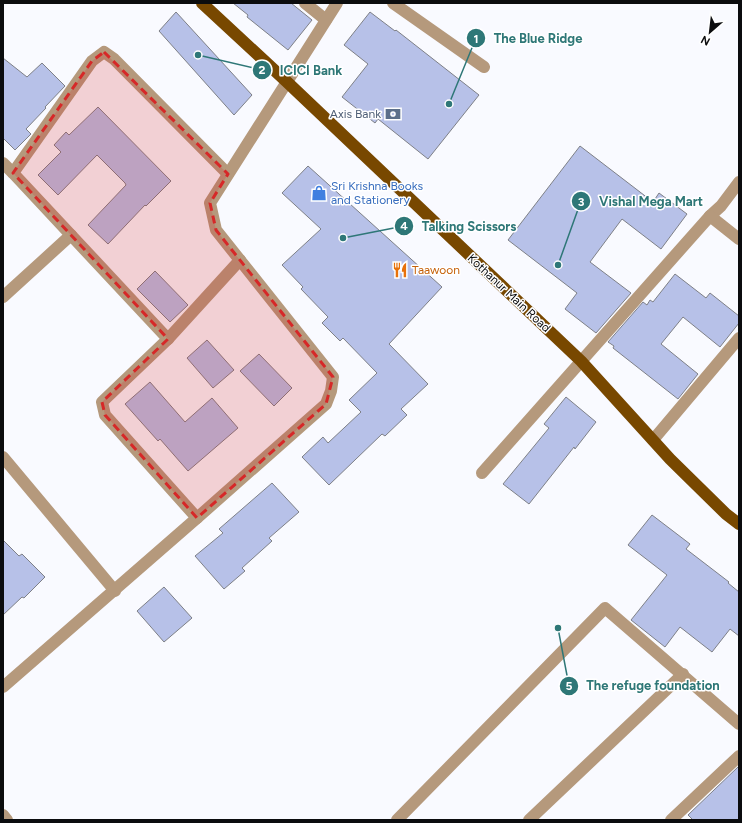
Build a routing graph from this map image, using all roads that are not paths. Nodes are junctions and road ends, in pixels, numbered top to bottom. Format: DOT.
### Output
graph roads {
  1 [pos="202,3"];
  2 [pos="306,3"];
  3 [pos="337,3"];
  4 [pos="393,3"];
  5 [pos="326,20"];
  6 [pos="484,67"];
  7 [pos="286,81"];
  8 [pos="3,163"];
  9 [pos="13,173"];
  10 [pos="228,174"];
  11 [pos="739,182"];
  12 [pos="710,216"];
  13 [pos="71,235"];
  14 [pos="739,238"];
  15 [pos="240,260"];
  16 [pos="3,297"];
  17 [pos="739,338"];
  18 [pos="168,339"];
  19 [pos="581,361"];
  20 [pos="653,440"];
  21 [pos="3,457"];
  22 [pos="482,473"];
  23 [pos="197,518"];
  24 [pos="739,524"];
  25 [pos="115,591"];
  26 [pos="683,674"];
  27 [pos="3,685"];
  28 [pos="739,724"];
  29 [pos="739,756"];
  30 [pos="3,815"];
  31 [pos="7,820"];
  32 [pos="397,820"];
  33 [pos="529,820"];
  34 [pos="671,820"];
  1 -- 7 [label="main road, Kothanur Main Road"];
  2 -- 5 [label="street"];
  3 -- 5 [label="street"];
  4 -- 6 [label="street"];
  5 -- 7 [label="street"];
  7 -- 10 [label="street"];
  7 -- 19 [label="main road, Kothanur Main Road"];
  8 -- 9 [label="street"];
  9 -- 10 [label="street"];
  9 -- 13 [label="street"];
  10 -- 15 [label="street"];
  11 -- 12 [label="street"];
  12 -- 14 [label="street"];
  12 -- 19 [label="street"];
  13 -- 16 [label="street"];
  13 -- 18 [label="street"];
  15 -- 18 [label="street"];
  15 -- 23 [label="street"];
  17 -- 20 [label="street"];
  18 -- 23 [label="street"];
  19 -- 20 [label="main road, Kothanur Main Road"];
  19 -- 22 [label="street"];
  20 -- 24 [label="main road, Kothanur Main Road"];
  21 -- 25 [label="street"];
  23 -- 25 [label="street"];
  25 -- 27 [label="street"];
  26 -- 28 [label="street"];
  26 -- 32 [label="street"];
  26 -- 33 [label="street"];
  29 -- 34 [label="street"];
  30 -- 31 [label="street"];
}
